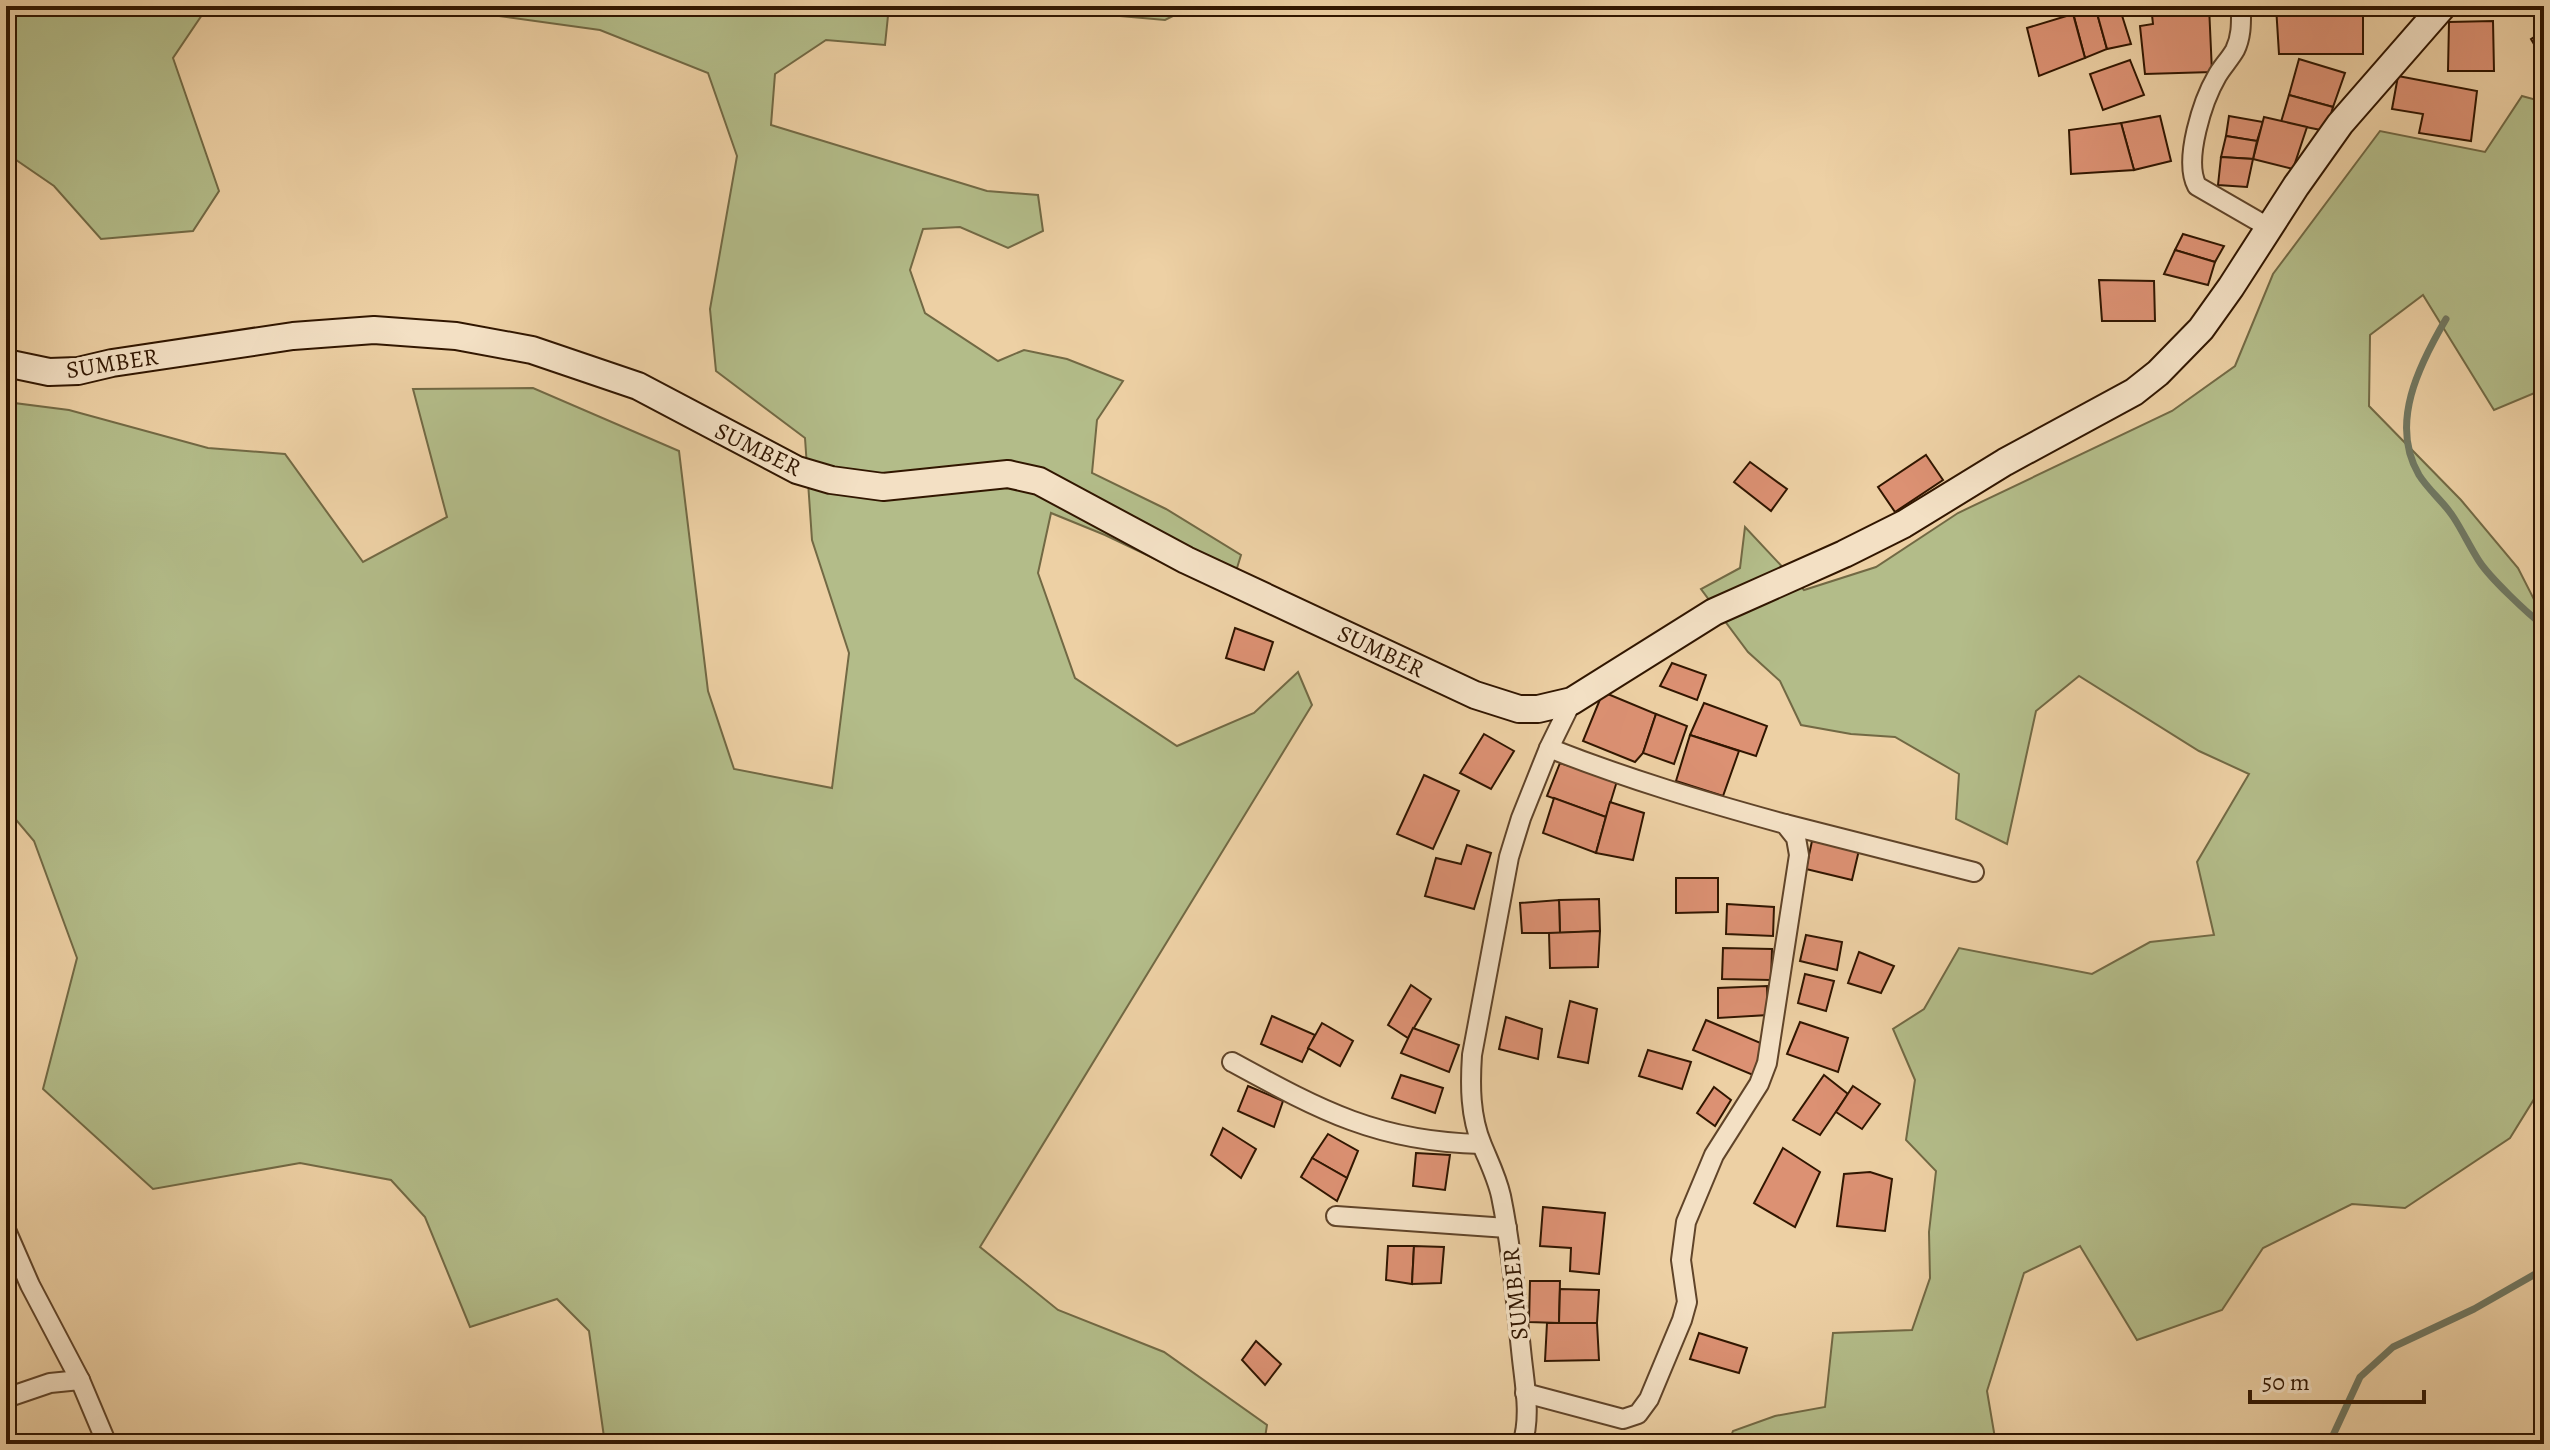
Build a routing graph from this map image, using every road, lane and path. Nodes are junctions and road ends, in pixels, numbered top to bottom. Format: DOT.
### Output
graph roads {
  1 [pos="2241,6"];
  2 [pos="2443,6"];
  3 [pos="2268,227"];
  4 [pos="6,363"];
  5 [pos="1572,701"];
  6 [pos="1549,748"];
  7 [pos="1785,824"];
  8 [pos="1974,872"];
  9 [pos="1232,1062"];
  10 [pos="1481,1144"];
  11 [pos="1336,1216"];
  12 [pos="1507,1228"];
  13 [pos="6,1230"];
  14 [pos="80,1380"];
  15 [pos="1525,1393"];
  16 [pos="6,1398"];
  17 [pos="107,1444"];
  18 [pos="1522,1444"];
  1 -- 3 [label="street"];
  2 -- 3 [label="street"];
  3 -- 5 [label="street"];
  4 -- 5 [label="street, SUMBER"];
  5 -- 6 [label="street, SUMBER"];
  6 -- 7 [label="street"];
  6 -- 10 [label="street, SUMBER"];
  7 -- 8 [label="street"];
  7 -- 15 [label="street"];
  9 -- 10 [label="street"];
  10 -- 12 [label="street, SUMBER"];
  11 -- 12 [label="street"];
  12 -- 15 [label="street, SUMBER"];
  13 -- 14 [label="street"];
  14 -- 16 [label="street"];
  14 -- 17 [label="street"];
  15 -- 18 [label="street, SUMBER"];
}
